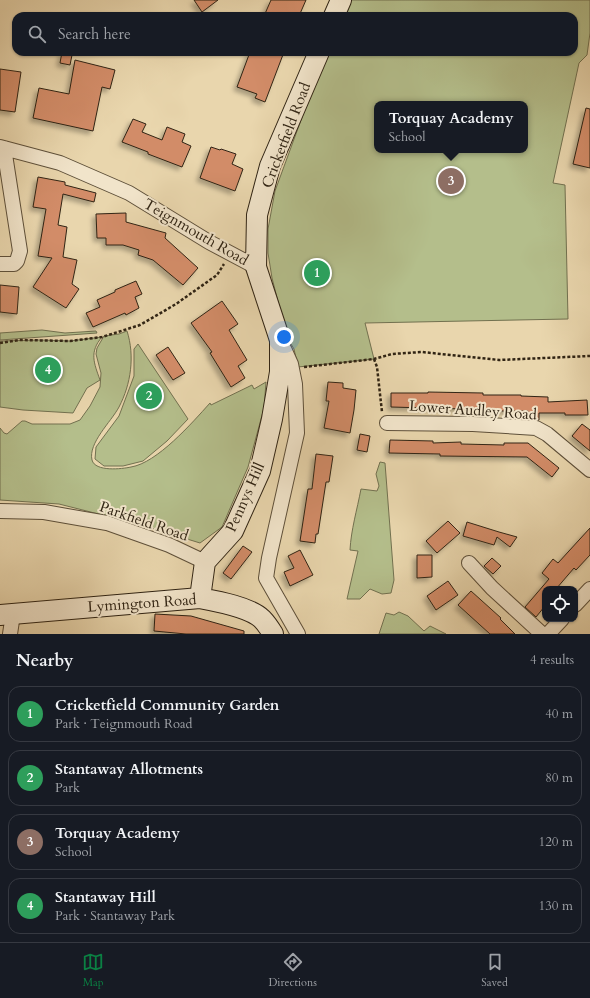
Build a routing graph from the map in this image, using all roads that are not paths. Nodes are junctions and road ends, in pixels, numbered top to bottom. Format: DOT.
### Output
graph roads {
  1 [pos="341,0"];
  2 [pos="336,12"];
  3 [pos="317,56"];
  4 [pos="2,148"];
  5 [pos="0,264"];
  6 [pos="256,267"];
  7 [pos="280,340"];
  8 [pos="387,423"];
  9 [pos="590,470"];
  10 [pos="0,511"];
  11 [pos="205,562"];
  12 [pos="469,563"];
  13 [pos="590,589"];
  14 [pos="200,598"];
  15 [pos="578,602"];
  16 [pos="6,614"];
  17 [pos="559,622"];
  18 [pos="10,634"];
  19 [pos="273,634"];
  20 [pos="298,634"];
  21 [pos="542,634"];
  22 [pos="548,634"];
  1 -- 2 [label="street"];
  3 -- 6 [label="street, Cricketfield Road"];
  4 -- 5 [label="street"];
  4 -- 6 [label="street, Teignmouth Road"];
  6 -- 7 [label="street, Teignmouth Road"];
  7 -- 11 [label="street, Pennys Hill"];
  7 -- 20 [label="street, Teignmouth Road"];
  8 -- 9 [label="street, Lower Audley Road"];
  10 -- 11 [label="street, Parkfield Road"];
  11 -- 14 [label="street"];
  12 -- 21 [label="street"];
  13 -- 15 [label="street"];
  14 -- 16 [label="street, Lymington Road"];
  14 -- 19 [label="street, Lymington Road"];
  16 -- 18 [label="street"];
  17 -- 22 [label="street"];
}
